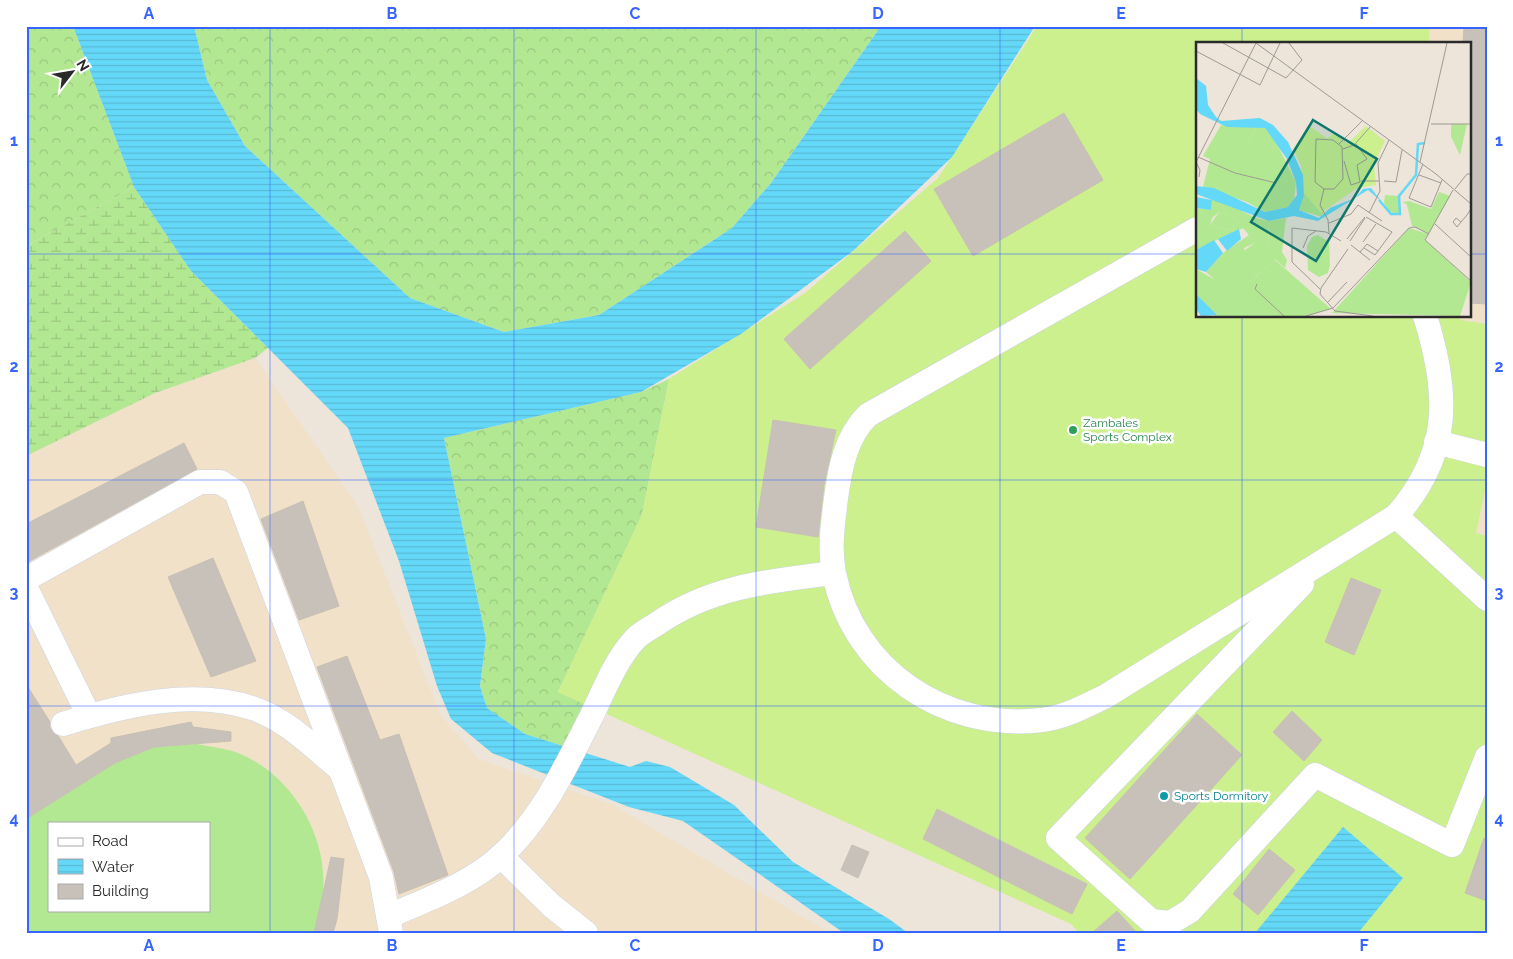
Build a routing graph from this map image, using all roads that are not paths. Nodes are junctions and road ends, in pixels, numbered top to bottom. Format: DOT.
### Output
graph roads {
  1 [pos="1196,230"];
  2 [pos="1426,318"];
  3 [pos="1436,442"];
  4 [pos="1487,455"];
  5 [pos="1396,516"];
  6 [pos="1326,559"];
  7 [pos="834,572"];
  8 [pos="26,579"];
  9 [pos="26,588"];
  10 [pos="1487,599"];
  11 [pos="89,716"];
  12 [pos="63,724"];
  13 [pos="1487,757"];
  14 [pos="341,770"];
  15 [pos="502,856"];
  16 [pos="390,924"];
  17 [pos="1171,928"];
  18 [pos="586,933"];
  1 -- 7 [label="lane"];
  2 -- 3 [label="lane"];
  3 -- 4 [label="lane"];
  3 -- 5 [label="lane"];
  5 -- 6 [label="lane"];
  5 -- 10 [label="lane"];
  6 -- 7 [label="lane"];
  6 -- 17 [label="lane"];
  7 -- 15 [label="lane"];
  8 -- 14 [label="lane"];
  9 -- 11 [label="lane"];
  11 -- 12 [label="lane"];
  11 -- 14 [label="lane"];
  13 -- 17 [label="lane"];
  14 -- 16 [label="lane"];
  15 -- 16 [label="lane"];
  15 -- 18 [label="lane"];
}
